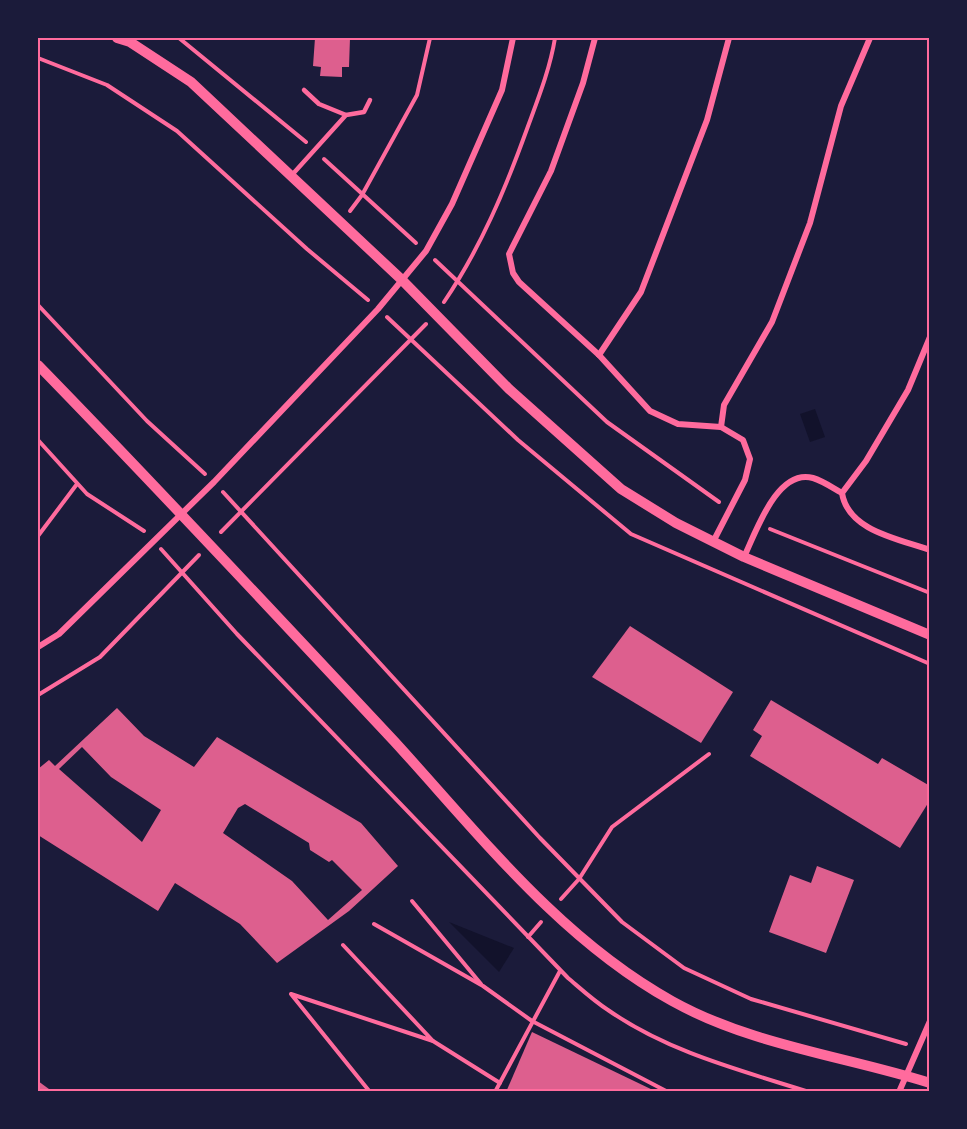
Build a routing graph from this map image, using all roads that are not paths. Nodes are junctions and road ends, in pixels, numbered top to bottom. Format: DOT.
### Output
graph roads {
  1 [pos="117,38"];
  2 [pos="513,38"];
  3 [pos="595,38"];
  4 [pos="729,38"];
  5 [pos="870,38"];
  6 [pos="304,90"];
  7 [pos="370,100"];
  8 [pos="346,115"];
  9 [pos="291,177"];
  10 [pos="402,280"];
  11 [pos="930,337"];
  12 [pos="599,355"];
  13 [pos="38,365"];
  14 [pos="721,427"];
  15 [pos="842,493"];
  16 [pos="183,514"];
  17 [pos="713,542"];
  18 [pos="930,550"];
  19 [pos="744,557"];
  20 [pos="930,635"];
  21 [pos="38,647"];
  22 [pos="930,1021"];
  23 [pos="904,1075"];
  24 [pos="930,1083"];
  25 [pos="899,1092"];
  1 -- 9 [label="street"];
  2 -- 10 [label="street"];
  3 -- 12 [label="street"];
  4 -- 12 [label="street"];
  5 -- 14 [label="street"];
  6 -- 8 [label="lane"];
  7 -- 8 [label="lane"];
  8 -- 9 [label="lane"];
  9 -- 10 [label="street"];
  10 -- 16 [label="street"];
  10 -- 17 [label="street"];
  11 -- 15 [label="street"];
  12 -- 14 [label="street"];
  13 -- 16 [label="street"];
  14 -- 17 [label="street"];
  15 -- 18 [label="street"];
  15 -- 19 [label="street"];
  16 -- 21 [label="street"];
  16 -- 23 [label="street"];
  17 -- 19 [label="street"];
  19 -- 20 [label="street"];
  22 -- 23 [label="street"];
  23 -- 24 [label="street"];
  23 -- 25 [label="street"];
}
